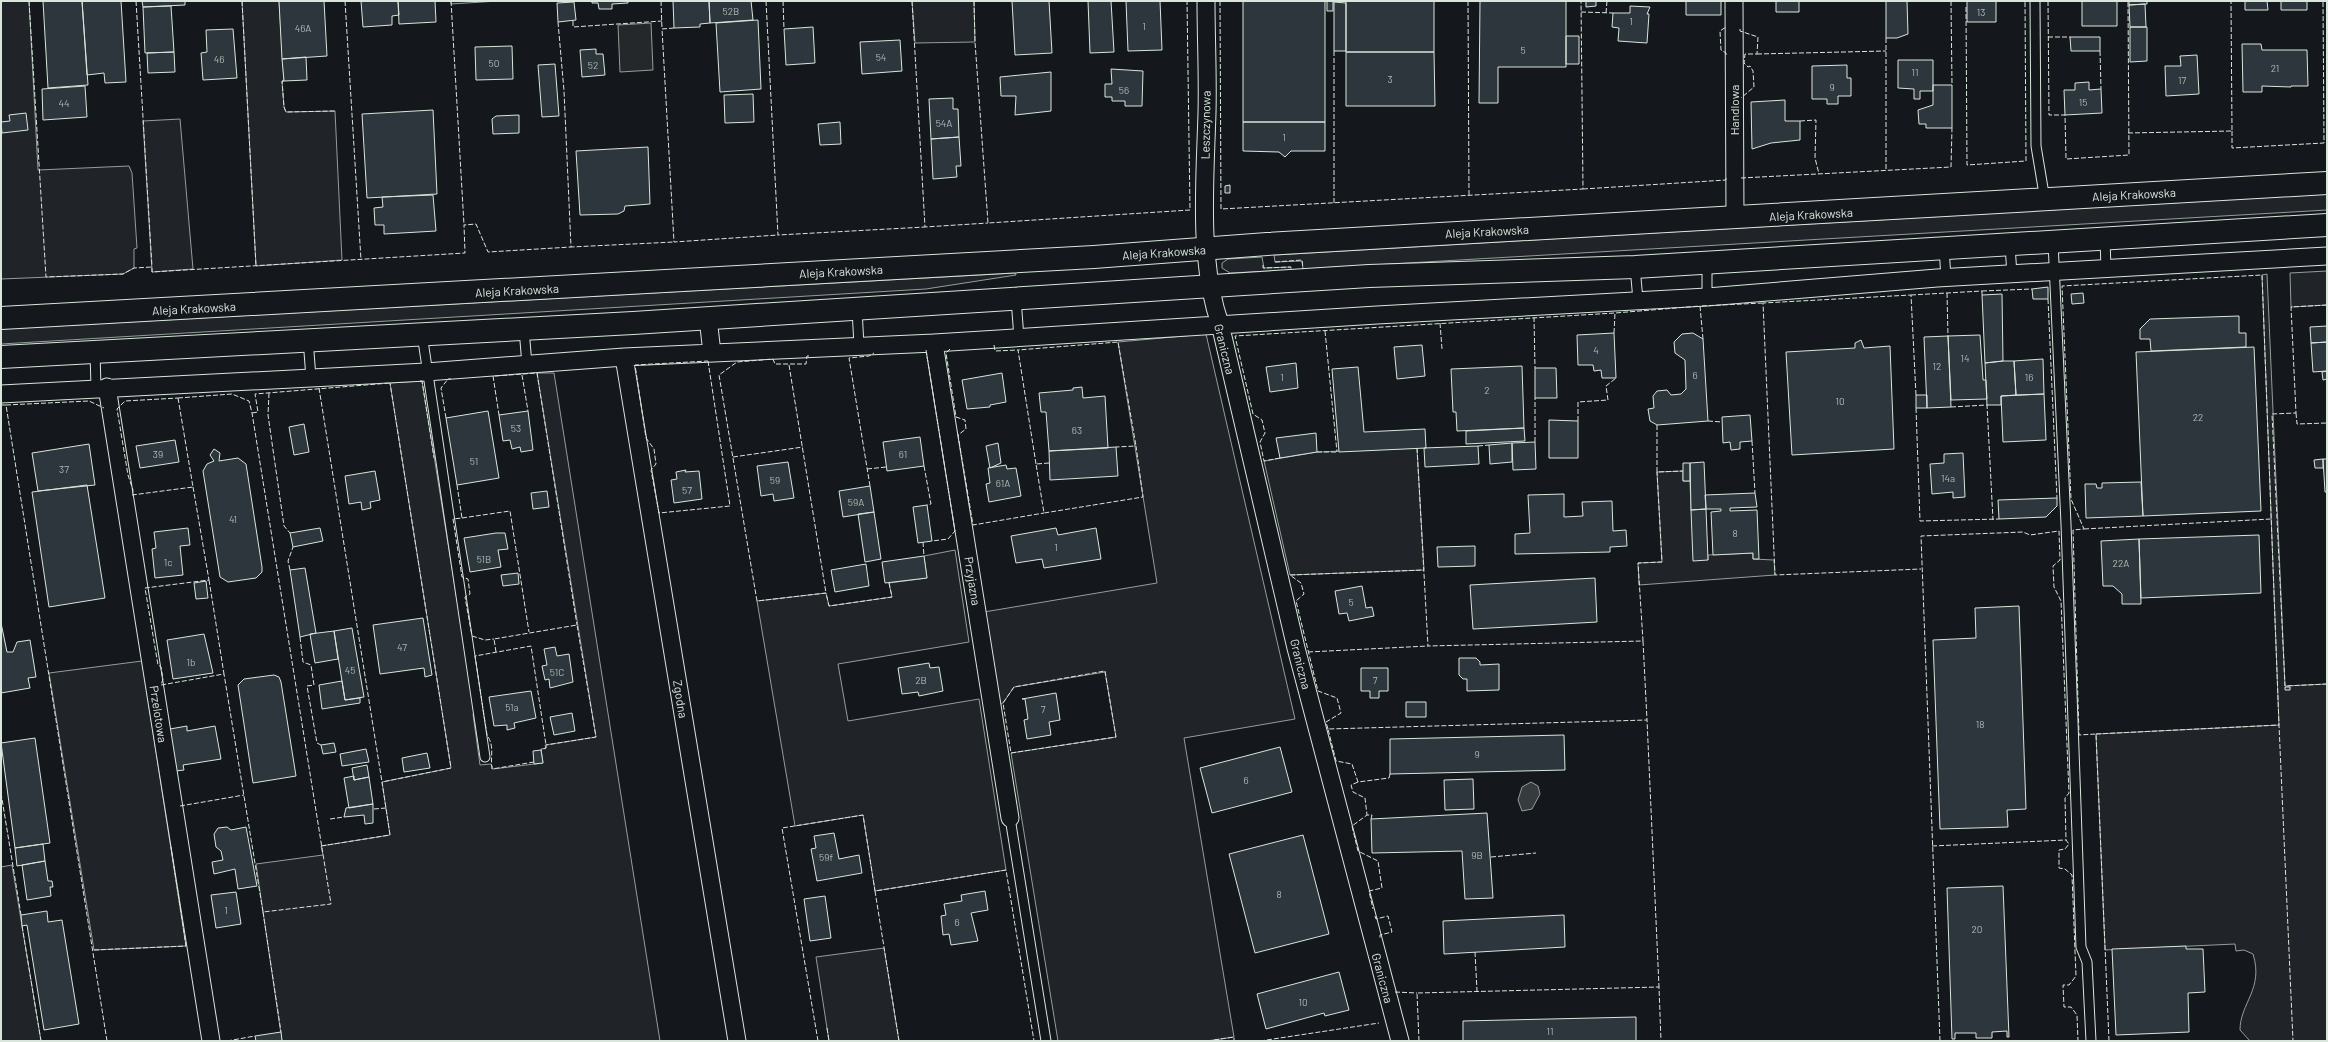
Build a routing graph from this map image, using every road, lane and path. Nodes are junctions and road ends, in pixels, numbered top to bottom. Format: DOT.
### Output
graph roads {
  1 [pos="1206,1"];
  2 [pos="1734,1"];
  3 [pos="2036,1"];
  4 [pos="2327,183"];
  5 [pos="2045,200"];
  6 [pos="1735,218"];
  7 [pos="2327,225"];
  8 [pos="2105,239"];
  9 [pos="2053,242"];
  10 [pos="2010,245"];
  11 [pos="1207,248"];
  12 [pos="1944,248"];
  13 [pos="2327,256"];
  14 [pos="1707,263"];
  15 [pos="1635,267"];
  16 [pos="2106,269"];
  17 [pos="2055,272"];
  18 [pos="2012,275"];
  19 [pos="1946,278"];
  20 [pos="1209,286"];
  21 [pos="1708,297"];
  22 [pos="1016,299"];
  23 [pos="1638,300"];
  24 [pos="857,309"];
  25 [pos="1,318"];
  26 [pos="708,318"];
  27 [pos="1220,324"];
  28 [pos="524,328"];
  29 [pos="422,334"];
  30 [pos="1019,338"];
  31 [pos="308,339"];
  32 [pos="934,344"];
  33 [pos="859,346"];
  34 [pos="94,352"];
  35 [pos="712,354"];
  36 [pos="1,357"];
  37 [pos="624,357"];
  38 [pos="527,365"];
  39 [pos="426,372"];
  40 [pos="311,378"];
  41 [pos="102,388"];
  42 [pos="1,394"];
  43 [pos="485,757"];
  44 [pos="1010,818"];
  45 [pos="211,1041"];
  46 [pos="736,1041"];
  47 [pos="1046,1041"];
  48 [pos="1400,1041"];
  49 [pos="2091,1041"];
  1 -- 11 [label="street, Leszczynowa"];
  2 -- 6 [label="street, Handlowa"];
  3 -- 5 [label="lane"];
  4 -- 5 [label="main road, Aleja Krakowska"];
  5 -- 6 [label="main road, Aleja Krakowska"];
  6 -- 11 [label="main road, Aleja Krakowska"];
  7 -- 8 [label="main road"];
  8 -- 9 [label="main road"];
  8 -- 16 [label="lane"];
  9 -- 10 [label="main road"];
  9 -- 17 [label="lane"];
  10 -- 12 [label="main road"];
  10 -- 18 [label="lane"];
  11 -- 20 [label="street, Leszczynowa"];
  11 -- 25 [label="main road, Aleja Krakowska"];
  12 -- 14 [label="main road"];
  12 -- 19 [label="lane"];
  13 -- 16 [label="street"];
  14 -- 15 [label="main road"];
  14 -- 21 [label="lane"];
  15 -- 20 [label="main road"];
  15 -- 23 [label="lane"];
  16 -- 17 [label="street"];
  17 -- 18 [label="street"];
  17 -- 49 [label="lane"];
  18 -- 19 [label="street"];
  19 -- 21 [label="street"];
  20 -- 22 [label="main road"];
  20 -- 27 [label="street, Graniczna"];
  21 -- 23 [label="street"];
  22 -- 24 [label="main road"];
  22 -- 30 [label="lane"];
  23 -- 27 [label="street"];
  24 -- 26 [label="main road"];
  24 -- 33 [label="lane"];
  26 -- 28 [label="main road"];
  26 -- 35 [label="street"];
  27 -- 30 [label="street"];
  27 -- 48 [label="street, Graniczna"];
  28 -- 29 [label="main road"];
  28 -- 38 [label="lane"];
  29 -- 31 [label="main road"];
  29 -- 39 [label="lane"];
  30 -- 32 [label="street"];
  31 -- 34 [label="main road"];
  31 -- 40 [label="lane"];
  32 -- 33 [label="street"];
  32 -- 44 [label="street, Przyjazna"];
  33 -- 35 [label="street"];
  34 -- 36 [label="main road"];
  34 -- 41 [label="lane"];
  35 -- 37 [label="street"];
  37 -- 38 [label="street"];
  37 -- 46 [label="street, Zgodna"];
  38 -- 39 [label="street"];
  39 -- 40 [label="street"];
  39 -- 43 [label="lane"];
  40 -- 41 [label="street"];
  41 -- 42 [label="street"];
  41 -- 45 [label="street, Przelotowa"];
  44 -- 47 [label="lane"];
}
